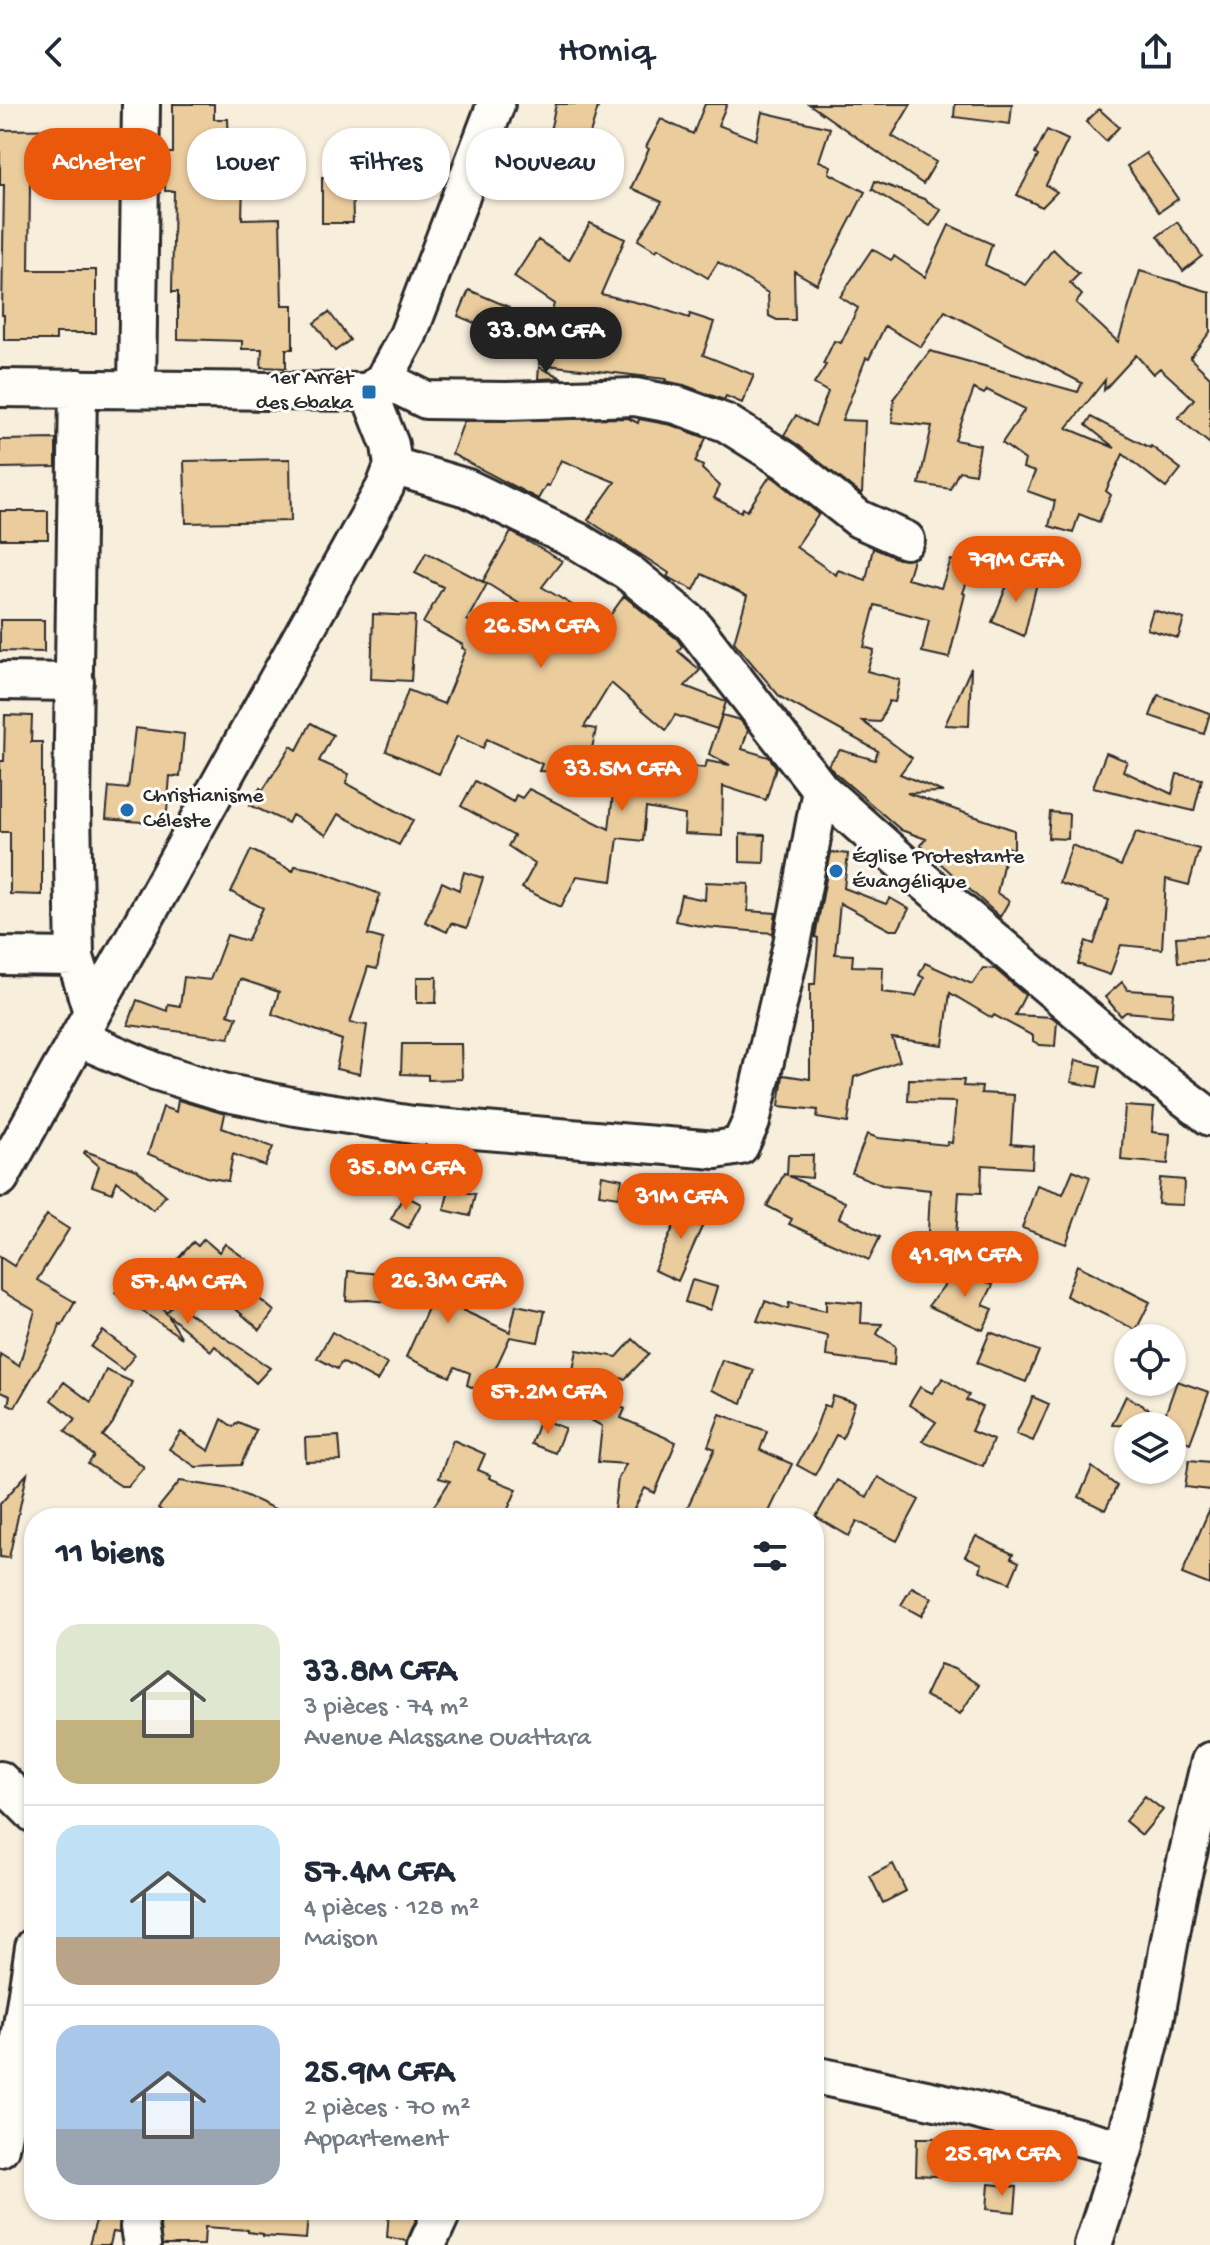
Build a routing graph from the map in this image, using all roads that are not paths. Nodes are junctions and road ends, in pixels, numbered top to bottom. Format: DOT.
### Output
graph roads {
  1 [pos="141,104"];
  2 [pos="496,104"];
  3 [pos="376,385"];
  4 [pos="0,388"];
  5 [pos="78,388"];
  6 [pos="137,388"];
  7 [pos="393,466"];
  8 [pos="906,540"];
  9 [pos="0,681"];
  10 [pos="75,682"];
  11 [pos="821,790"];
  12 [pos="0,956"];
  13 [pos="75,957"];
  14 [pos="85,1025"];
  15 [pos="1210,1117"];
  16 [pos="9,1146"];
  17 [pos="0,1178"];
  18 [pos="1210,1761"];
  19 [pos="0,1780"];
  20 [pos="24,1804"];
  21 [pos="24,2012"];
  22 [pos="824,2077"];
  23 [pos="0,2148"];
  24 [pos="1124,2149"];
  25 [pos="140,2220"];
  26 [pos="438,2220"];
  27 [pos="142,2245"];
  28 [pos="427,2245"];
  29 [pos="1093,2245"];
  1 -- 6 [label="street"];
  2 -- 3 [label="street"];
  3 -- 6 [label="street"];
  3 -- 7 [label="street"];
  3 -- 8 [label="street"];
  4 -- 5 [label="street"];
  5 -- 6 [label="street"];
  5 -- 10 [label="street"];
  7 -- 11 [label="street"];
  7 -- 14 [label="street"];
  9 -- 10 [label="street"];
  10 -- 13 [label="street"];
  11 -- 14 [label="street"];
  11 -- 15 [label="street"];
  12 -- 13 [label="street"];
  13 -- 14 [label="street"];
  14 -- 16 [label="street"];
  16 -- 17 [label="street"];
  18 -- 24 [label="street"];
  19 -- 20 [label="street"];
  21 -- 23 [label="street"];
  22 -- 24 [label="street"];
  24 -- 29 [label="street"];
  25 -- 27 [label="street"];
  26 -- 28 [label="street"];
}
